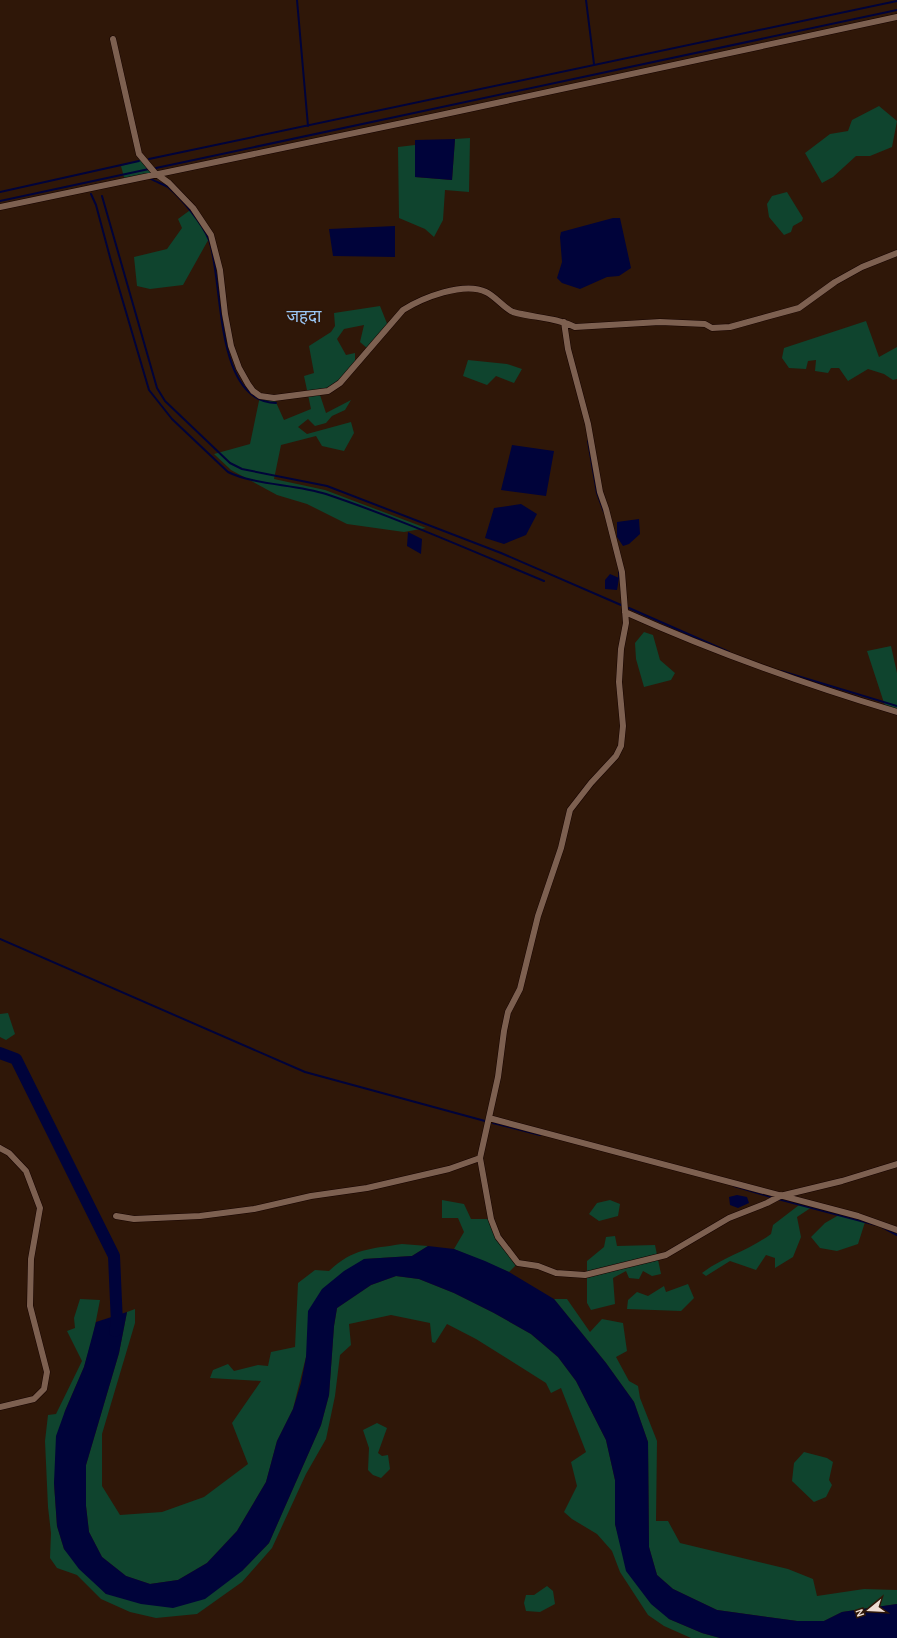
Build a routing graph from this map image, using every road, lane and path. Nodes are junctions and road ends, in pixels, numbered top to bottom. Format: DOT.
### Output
graph roads {
  1 [pos="897,17"];
  2 [pos="113,39"];
  3 [pos="155,173"];
  4 [pos="0,207"];
  5 [pos="897,253"];
  6 [pos="564,322"];
  7 [pos="625,612"];
  8 [pos="897,712"];
  9 [pos="489,1118"];
  10 [pos="0,1148"];
  11 [pos="480,1158"];
  12 [pos="897,1164"];
  13 [pos="780,1196"];
  14 [pos="116,1216"];
  15 [pos="897,1230"];
  16 [pos="0,1407"];
  1 -- 3 [label="street"];
  2 -- 3 [label="street"];
  3 -- 4 [label="street"];
  3 -- 6 [label="street"];
  5 -- 6 [label="street"];
  6 -- 7 [label="street"];
  7 -- 8 [label="street"];
  7 -- 9 [label="street"];
  9 -- 11 [label="street"];
  9 -- 13 [label="street"];
  10 -- 16 [label="street"];
  11 -- 13 [label="street"];
  11 -- 14 [label="street"];
  12 -- 13 [label="street"];
  13 -- 15 [label="street"];
}
